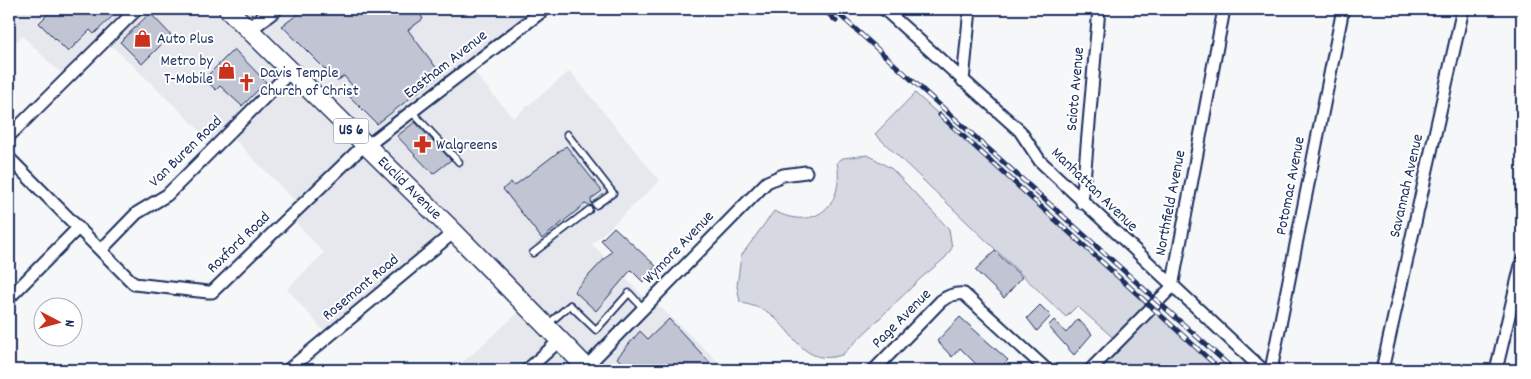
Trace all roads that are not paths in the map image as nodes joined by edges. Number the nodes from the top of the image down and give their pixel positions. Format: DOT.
graph roads {
  1 [pos="137,9"];
  2 [pos="228,9"];
  3 [pos="275,9"];
  4 [pos="545,9"];
  5 [pos="884,9"];
  6 [pos="970,9"];
  7 [pos="1099,9"];
  8 [pos="1224,9"];
  9 [pos="1343,9"];
  10 [pos="1463,9"];
  11 [pos="248,30"];
  12 [pos="291,71"];
  13 [pos="963,81"];
  14 [pos="412,112"];
  15 [pos="567,134"];
  16 [pos="9,136"];
  17 [pos="366,145"];
  18 [pos="9,158"];
  19 [pos="459,162"];
  20 [pos="806,172"];
  21 [pos="1082,203"];
  22 [pos="596,205"];
  23 [pos="589,210"];
  24 [pos="78,228"];
  25 [pos="454,232"];
  26 [pos="101,250"];
  27 [pos="533,254"];
  28 [pos="1522,261"];
  29 [pos="1172,287"];
  30 [pos="9,298"];
  31 [pos="643,308"];
  32 [pos="546,327"];
  33 [pos="559,340"];
  34 [pos="535,368"];
  35 [pos="588,369"];
  36 [pos="288,370"];
  37 [pos="874,370"];
  38 [pos="1047,370"];
  39 [pos="1090,370"];
  40 [pos="1264,370"];
  41 [pos="1271,370"];
  42 [pos="1382,370"];
  43 [pos="1496,370"];
  1 -- 16 [label="street"];
  2 -- 11 [label="main road, Euclid Avenue / US 6"];
  3 -- 11 [label="street"];
  4 -- 14 [label="street, Eastham Avenue"];
  5 -- 13 [label="street, Manhattan Avenue"];
  6 -- 13 [label="street"];
  7 -- 21 [label="street, Scioto Avenue"];
  8 -- 29 [label="street, Northfield Avenue"];
  9 -- 41 [label="street, Potomac Avenue"];
  10 -- 42 [label="street, Savannah Avenue"];
  11 -- 12 [label="main road, Euclid Avenue / US 6"];
  12 -- 17 [label="main road, Euclid Avenue / US 6"];
  12 -- 26 [label="street, Van Buren Road"];
  13 -- 21 [label="street, Manhattan Avenue"];
  14 -- 17 [label="street, Eastham Avenue"];
  14 -- 19 [label="lane"];
  15 -- 22 [label="lane"];
  17 -- 25 [label="main road, Euclid Avenue / US 6"];
  17 -- 26 [label="street, Roxford Road"];
  18 -- 24 [label="street, Roxford Road"];
  20 -- 31 [label="street, Wymore Avenue"];
  21 -- 29 [label="street, Manhattan Avenue"];
  23 -- 27 [label="lane"];
  24 -- 26 [label="street, Roxford Road"];
  24 -- 30 [label="street"];
  25 -- 32 [label="main road, Euclid Avenue / US 6"];
  25 -- 36 [label="street, Rosemont Road"];
  28 -- 43 [label="street"];
  29 -- 39 [label="street"];
  29 -- 40 [label="street, Manhattan Avenue"];
  31 -- 32 [label="lane"];
  31 -- 35 [label="street, Wymore Avenue"];
  32 -- 33 [label="main road, Euclid Avenue / US 6"];
  33 -- 34 [label="street"];
  33 -- 35 [label="main road, Euclid Avenue / US 6"];
  37 -- 38 [label="street, Page Avenue"];
}
